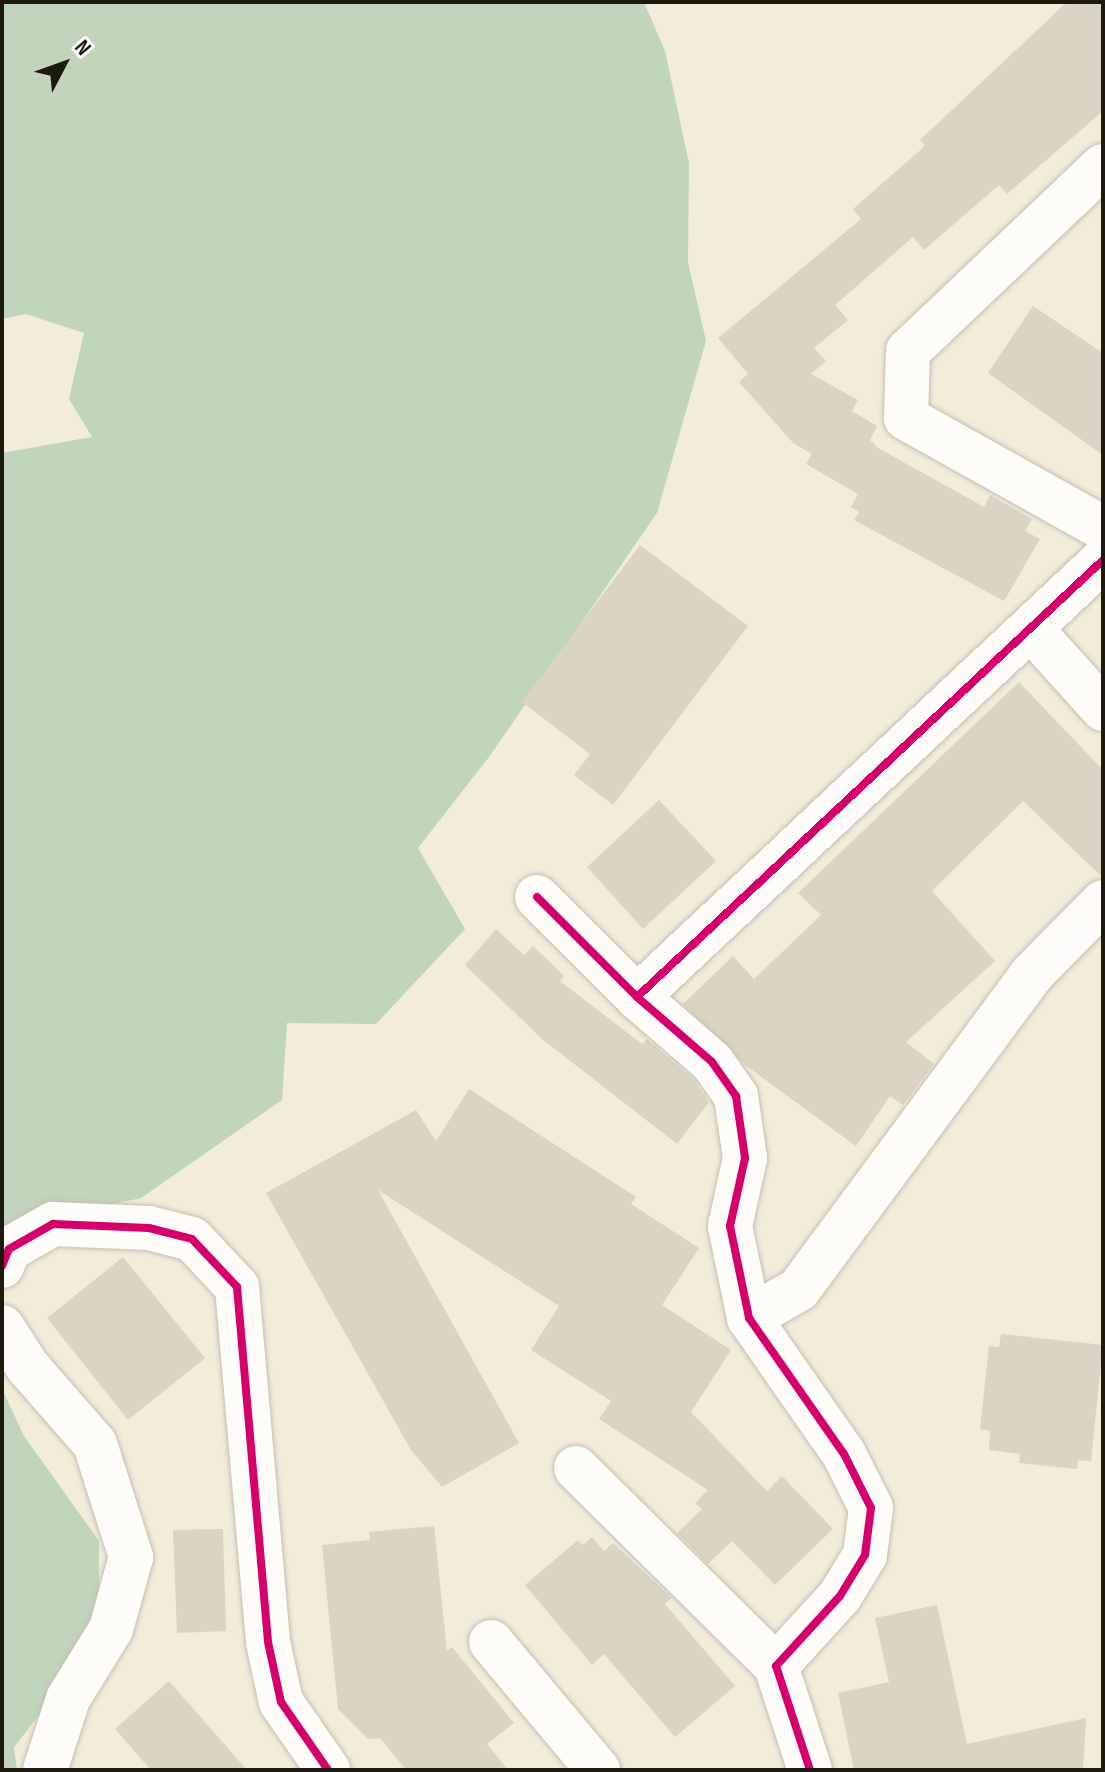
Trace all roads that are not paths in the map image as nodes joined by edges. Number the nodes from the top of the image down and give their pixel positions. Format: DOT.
graph roads {
  1 [pos="1103,166"];
  2 [pos="1103,528"];
  3 [pos="1103,560"];
  4 [pos="1031,629"];
  5 [pos="1103,709"];
  6 [pos="537,897"];
  7 [pos="1103,902"];
  8 [pos="637,997"];
  9 [pos="2,1266"];
  10 [pos="749,1318"];
  11 [pos="2,1327"];
  12 [pos="576,1468"];
  13 [pos="491,1642"];
  14 [pos="776,1666"];
  15 [pos="45,1770"];
  16 [pos="328,1770"];
  17 [pos="598,1770"];
  18 [pos="810,1770"];
  1 -- 2 [label="street"];
  3 -- 4 [label="street"];
  4 -- 5 [label="street"];
  4 -- 8 [label="street"];
  6 -- 8 [label="street"];
  7 -- 10 [label="street"];
  8 -- 10 [label="street"];
  9 -- 16 [label="street"];
  10 -- 14 [label="street"];
  11 -- 15 [label="street"];
  12 -- 14 [label="street"];
  13 -- 17 [label="street"];
  14 -- 18 [label="street"];
}
